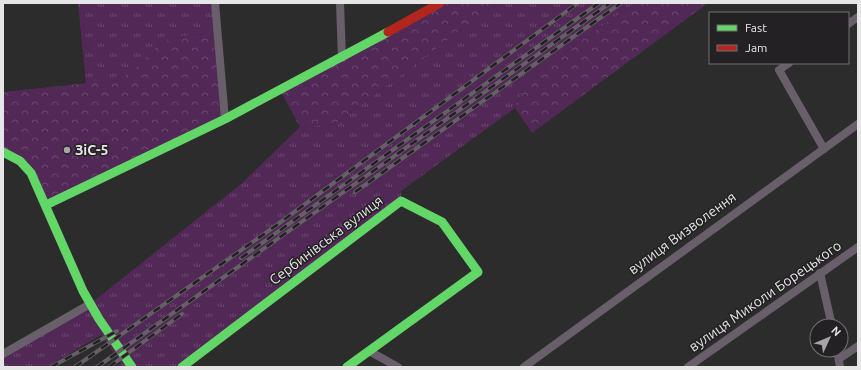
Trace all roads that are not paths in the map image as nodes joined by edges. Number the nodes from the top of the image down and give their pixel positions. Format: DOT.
graph roads {
  1 [pos="215,3"];
  2 [pos="340,3"];
  3 [pos="440,3"];
  4 [pos="858,17"];
  5 [pos="849,23"];
  6 [pos="342,58"];
  7 [pos="788,64"];
  8 [pos="225,119"];
  9 [pos="858,124"];
  10 [pos="824,149"];
  11 [pos="3,152"];
  12 [pos="46,205"];
  13 [pos="858,247"];
  14 [pos="820,273"];
  15 [pos="90,304"];
  16 [pos="830,318"];
  17 [pos="858,346"];
  18 [pos="370,351"];
  19 [pos="3,354"];
  20 [pos="840,363"];
  21 [pos="132,367"];
  22 [pos="182,367"];
  23 [pos="347,367"];
  24 [pos="398,367"];
  25 [pos="524,367"];
  26 [pos="688,367"];
  1 -- 8 [label="street"];
  2 -- 6 [label="street"];
  3 -- 6 [label="street"];
  4 -- 5 [label="street"];
  6 -- 8 [label="street"];
  7 -- 10 [label="street"];
  8 -- 12 [label="street"];
  9 -- 10 [label="street, вулиця Визволення"];
  10 -- 25 [label="street, вулиця Визволення"];
  11 -- 12 [label="street"];
  12 -- 15 [label="street"];
  13 -- 14 [label="street, вулиця Миколи Борецького"];
  14 -- 16 [label="street"];
  14 -- 26 [label="street, вулиця Миколи Борецького"];
  15 -- 19 [label="street"];
  15 -- 21 [label="street"];
  17 -- 20 [label="street"];
  18 -- 22 [label="street, Сербинівська вулиця"];
  18 -- 23 [label="street"];
  18 -- 24 [label="street"];
}
